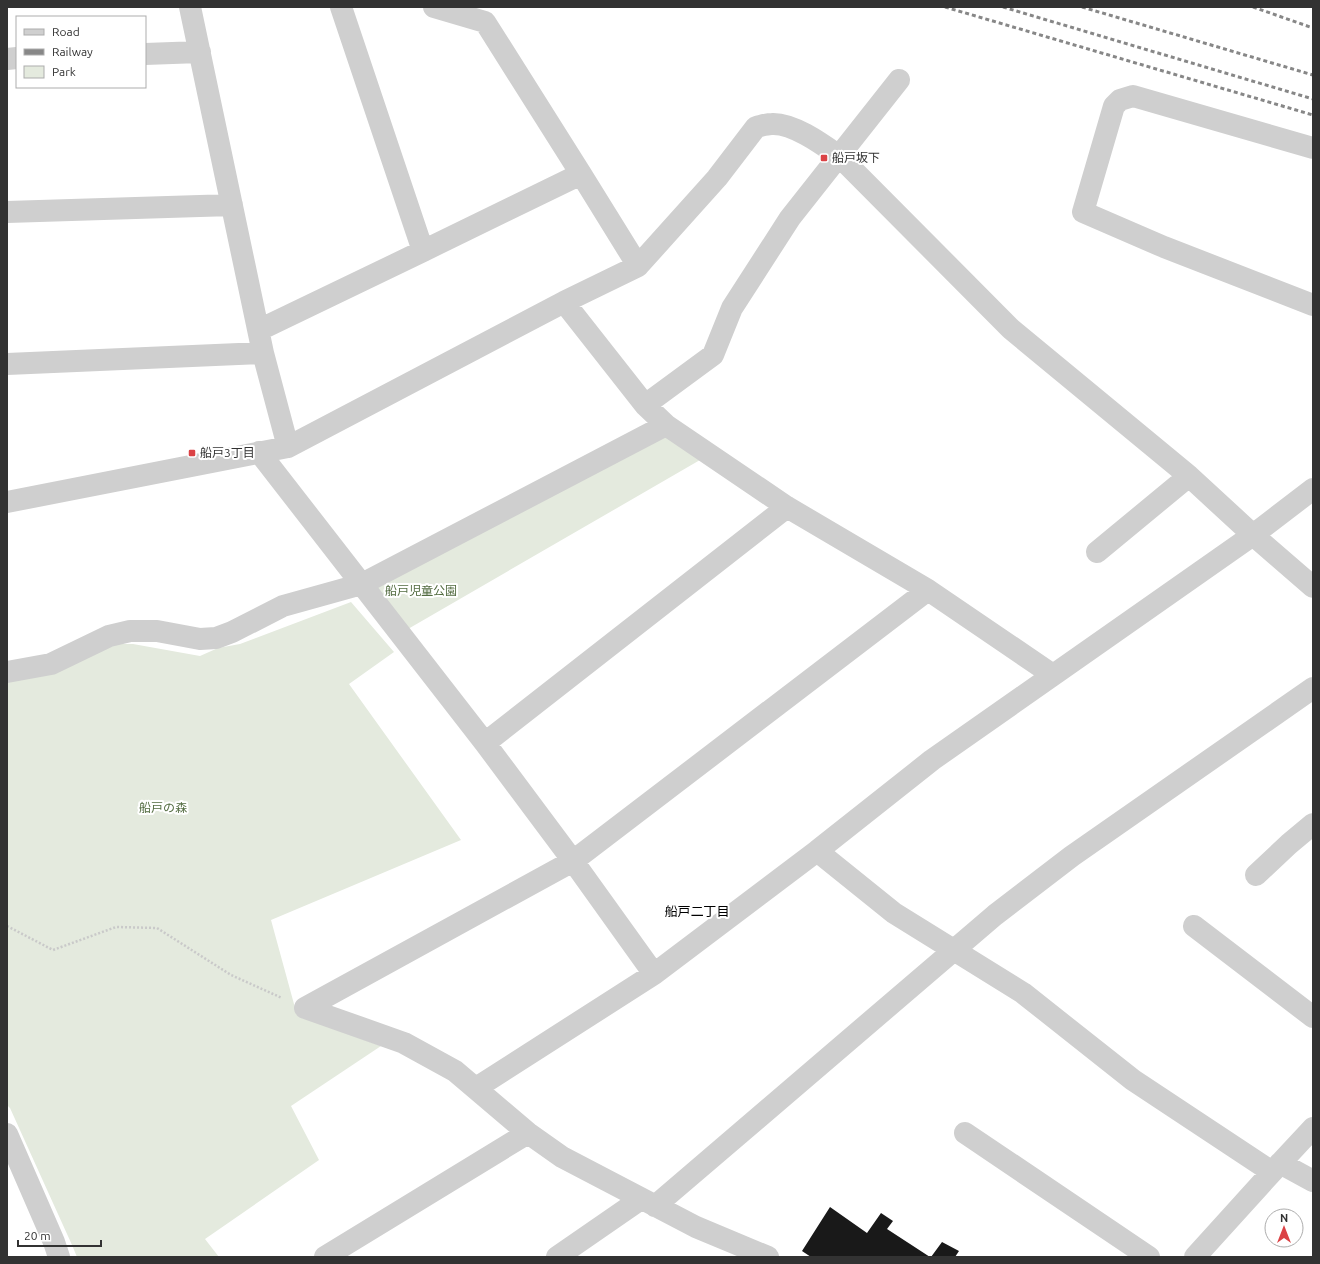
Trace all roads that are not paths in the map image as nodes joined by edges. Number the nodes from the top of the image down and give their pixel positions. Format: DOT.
graph roads {
  1 [pos="190,7"];
  2 [pos="341,7"];
  3 [pos="434,7"];
  4 [pos="200,52"];
  5 [pos="146,54"];
  6 [pos="898,80"];
  7 [pos="1313,148"];
  8 [pos="839,156"];
  9 [pos="581,174"];
  10 [pos="232,205"];
  11 [pos="7,212"];
  12 [pos="423,251"];
  13 [pos="638,266"];
  14 [pos="564,302"];
  15 [pos="1313,305"];
  16 [pos="259,330"];
  17 [pos="263,353"];
  18 [pos="7,364"];
  19 [pos="645,405"];
  20 [pos="666,425"];
  21 [pos="288,446"];
  22 [pos="259,452"];
  23 [pos="1189,476"];
  24 [pos="1313,489"];
  25 [pos="7,502"];
  26 [pos="788,507"];
  27 [pos="1253,535"];
  28 [pos="1097,552"];
  29 [pos="362,584"];
  30 [pos="1313,588"];
  31 [pos="928,590"];
  32 [pos="7,672"];
  33 [pos="1053,675"];
  34 [pos="1313,688"];
  35 [pos="485,743"];
  36 [pos="1313,824"];
  37 [pos="817,851"];
  38 [pos="573,861"];
  39 [pos="1256,875"];
  40 [pos="1194,926"];
  41 [pos="955,951"];
  42 [pos="654,974"];
  43 [pos="1313,1017"];
  44 [pos="476,1088"];
  45 [pos="1313,1128"];
  46 [pos="528,1133"];
  47 [pos="965,1133"];
  48 [pos="7,1134"];
  49 [pos="1276,1167"];
  50 [pos="1313,1181"];
  51 [pos="648,1202"];
  52 [pos="59,1257"];
  53 [pos="325,1257"];
  54 [pos="557,1257"];
  55 [pos="768,1257"];
  56 [pos="1149,1257"];
  57 [pos="1195,1257"];
  1 -- 4 [label="street"];
  2 -- 12 [label="street"];
  3 -- 9 [label="street"];
  4 -- 5 [label="street"];
  4 -- 10 [label="street"];
  6 -- 8 [label="street"];
  7 -- 15 [label="street"];
  8 -- 13 [label="street"];
  8 -- 19 [label="street"];
  8 -- 23 [label="street"];
  9 -- 12 [label="street"];
  9 -- 13 [label="street"];
  10 -- 11 [label="street"];
  10 -- 16 [label="street"];
  12 -- 16 [label="street"];
  13 -- 14 [label="street"];
  14 -- 19 [label="street"];
  14 -- 21 [label="street"];
  16 -- 17 [label="street"];
  17 -- 18 [label="street"];
  17 -- 21 [label="street"];
  19 -- 20 [label="street"];
  20 -- 26 [label="street"];
  20 -- 29 [label="street"];
  21 -- 22 [label="street"];
  22 -- 25 [label="street"];
  22 -- 29 [label="street"];
  23 -- 27 [label="street"];
  23 -- 28 [label="street"];
  24 -- 27 [label="street"];
  26 -- 31 [label="street"];
  26 -- 35 [label="street"];
  27 -- 30 [label="street"];
  27 -- 33 [label="street"];
  29 -- 32 [label="street"];
  29 -- 35 [label="street"];
  31 -- 33 [label="street"];
  31 -- 38 [label="street"];
  33 -- 37 [label="street"];
  34 -- 41 [label="street"];
  35 -- 38 [label="street"];
  36 -- 39 [label="street"];
  37 -- 41 [label="street"];
  37 -- 42 [label="street"];
  38 -- 42 [label="street"];
  38 -- 44 [label="street"];
  40 -- 43 [label="street"];
  41 -- 49 [label="street"];
  41 -- 51 [label="street"];
  42 -- 44 [label="street"];
  44 -- 46 [label="street"];
  45 -- 49 [label="street"];
  46 -- 51 [label="street"];
  46 -- 53 [label="street"];
  47 -- 56 [label="street"];
  48 -- 52 [label="street"];
  49 -- 50 [label="street"];
  49 -- 57 [label="street"];
  51 -- 54 [label="street"];
  51 -- 55 [label="street"];
}
